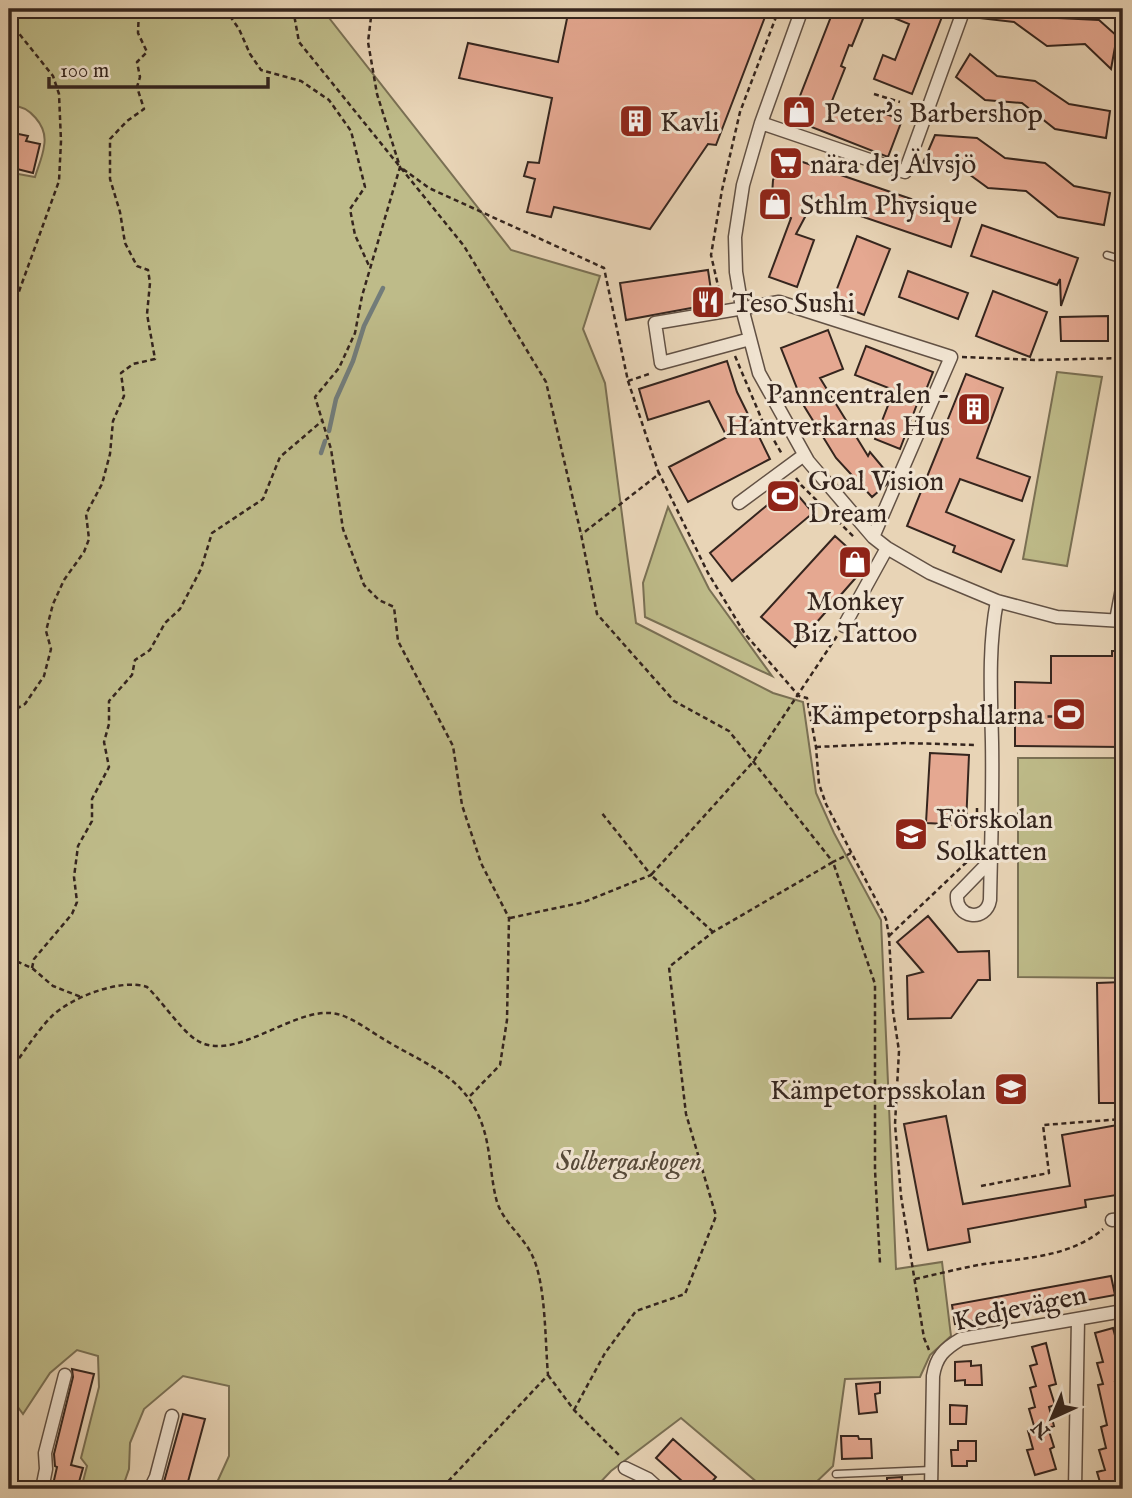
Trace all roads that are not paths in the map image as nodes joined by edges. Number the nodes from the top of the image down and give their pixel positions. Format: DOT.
graph roads {
  1 [pos="490,9"];
  2 [pos="521,9"];
  3 [pos="802,9"];
  4 [pos="964,9"];
  5 [pos="761,123"];
  6 [pos="1123,145"];
  7 [pos="1123,195"];
  8 [pos="1107,255"];
  9 [pos="1123,260"];
  10 [pos="742,308"];
  11 [pos="750,339"];
  12 [pos="804,455"];
  13 [pos="739,503"];
  14 [pos="873,537"];
  15 [pos="887,548"];
  16 [pos="1123,566"];
  17 [pos="997,601"];
  18 [pos="1118,620"];
  19 [pos="844,626"];
  20 [pos="991,860"];
  21 [pos="1123,1311"];
  22 [pos="1078,1319"];
  23 [pos="65,1375"];
  24 [pos="172,1416"];
  25 [pos="625,1468"];
  26 [pos="931,1470"];
  27 [pos="836,1474"];
  28 [pos="42,1489"];
  29 [pos="150,1489"];
  30 [pos="660,1489"];
  31 [pos="931,1489"];
  32 [pos="1075,1489"];
  1 -- 2 [label="lane"];
  3 -- 5 [label="street"];
  4 -- 5 [label="street"];
  5 -- 10 [label="street"];
  6 -- 7 [label="lane"];
  8 -- 9 [label="lane"];
  10 -- 11 [label="street"];
  10 -- 11 [label="street"];
  10 -- 14 [label="street"];
  11 -- 12 [label="street"];
  12 -- 13 [label="street"];
  12 -- 14 [label="street"];
  14 -- 15 [label="street"];
  15 -- 17 [label="street"];
  15 -- 19 [label="street"];
  16 -- 18 [label="lane"];
  17 -- 18 [label="street"];
  17 -- 20 [label="street"];
  21 -- 22 [label="street, Kedjevägen"];
  22 -- 26 [label="street, Kedjevägen"];
  22 -- 32 [label="street"];
  23 -- 28 [label="street"];
  24 -- 29 [label="street"];
  25 -- 30 [label="street"];
  26 -- 27 [label="lane"];
  26 -- 31 [label="street, Kedjevägen"];
}
